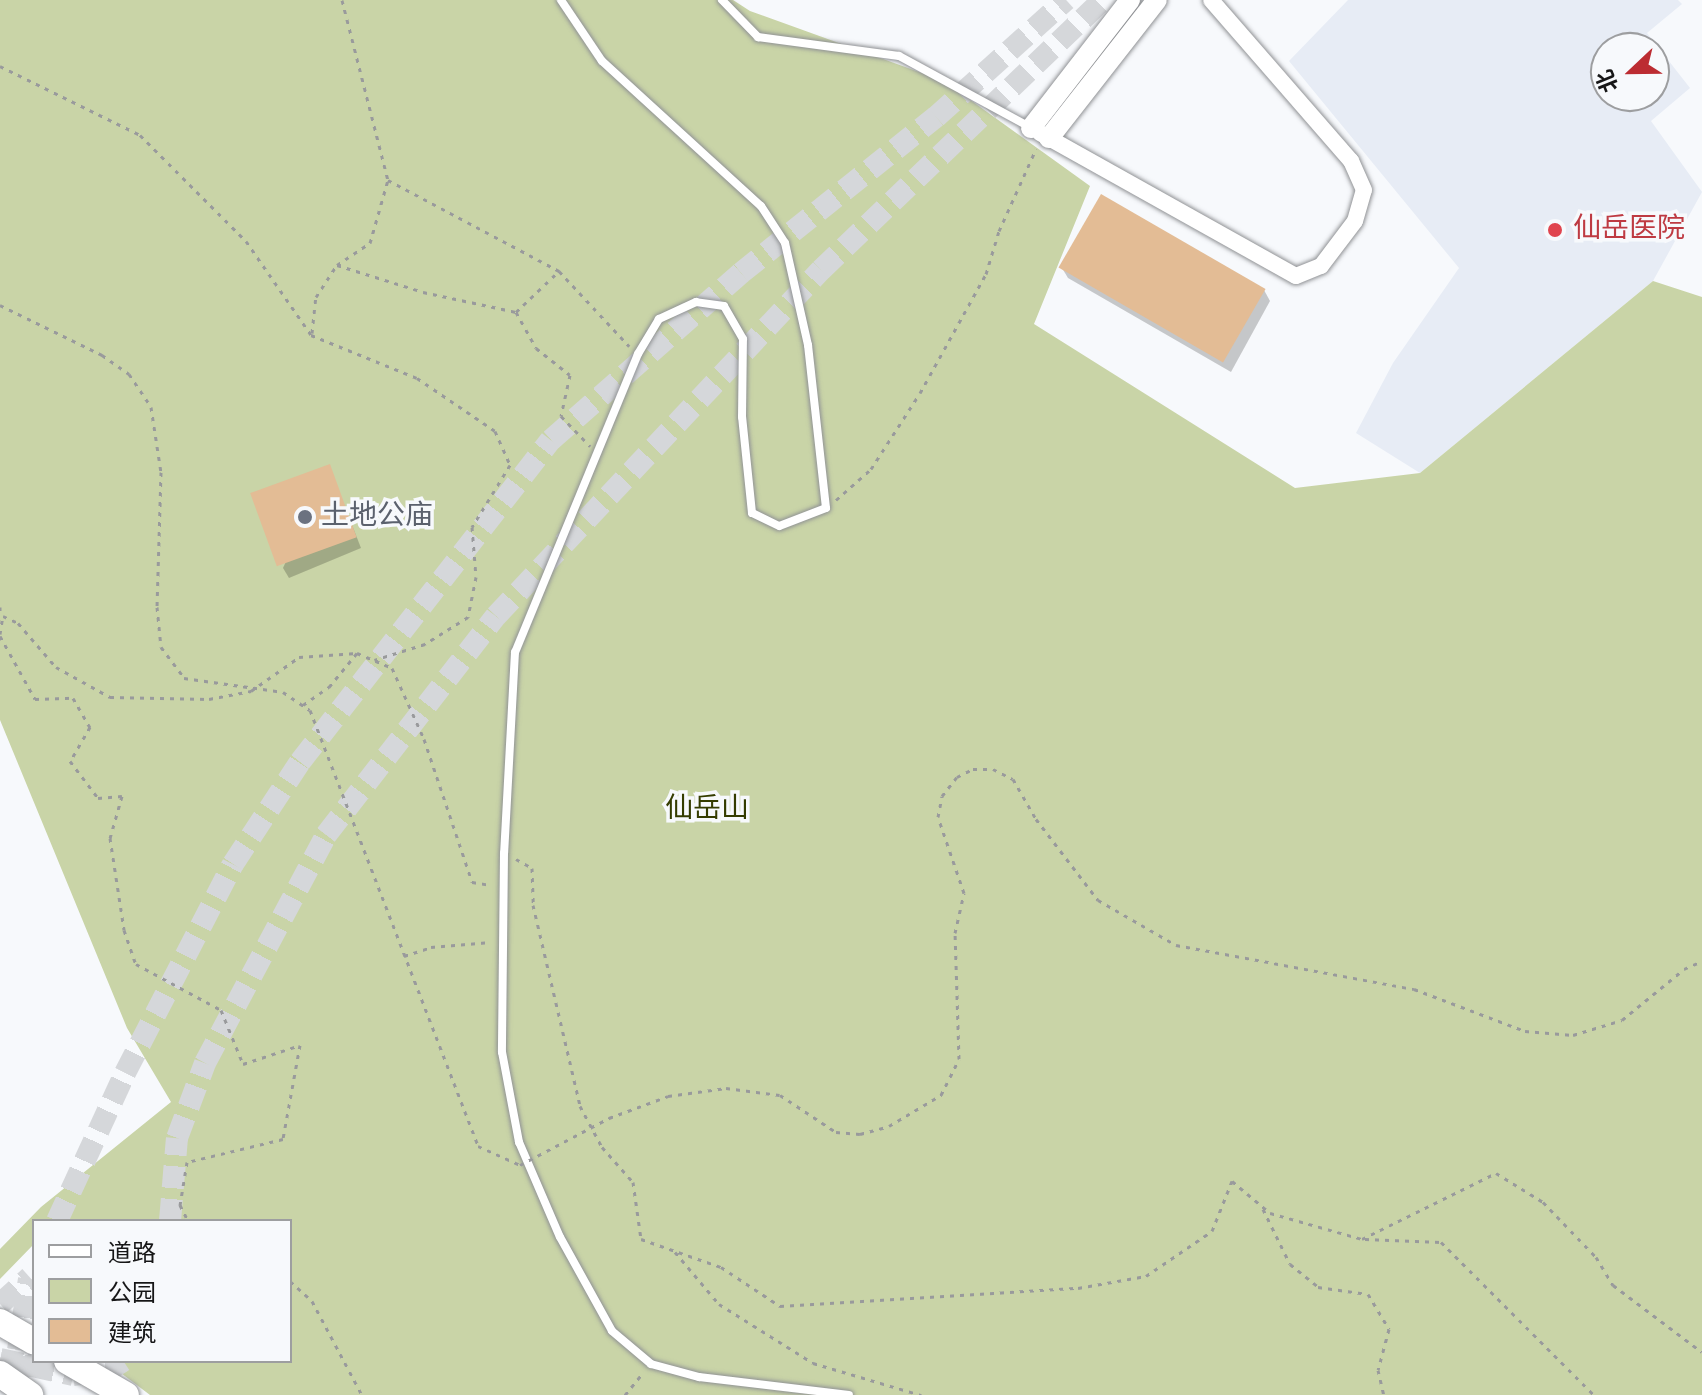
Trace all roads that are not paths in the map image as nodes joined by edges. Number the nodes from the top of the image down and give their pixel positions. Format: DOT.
graph roads {
  1 [pos="561,0"];
  2 [pos="722,0"];
  3 [pos="1130,0"];
  4 [pos="1157,0"];
  5 [pos="1211,0"];
  6 [pos="1041,134"];
  7 [pos="0,1322"];
  8 [pos="32,1341"];
  9 [pos="70,1363"];
  10 [pos="0,1374"];
  11 [pos="30,1395"];
  12 [pos="126,1395"];
  13 [pos="849,1395"];
  1 -- 13 [label="lane"];
  2 -- 6 [label="lane"];
  3 -- 6 [label="street"];
  4 -- 6 [label="street"];
  5 -- 6 [label="street"];
  7 -- 8 [label="main road"];
  9 -- 12 [label="main road"];
  10 -- 11 [label="main road"];
}
